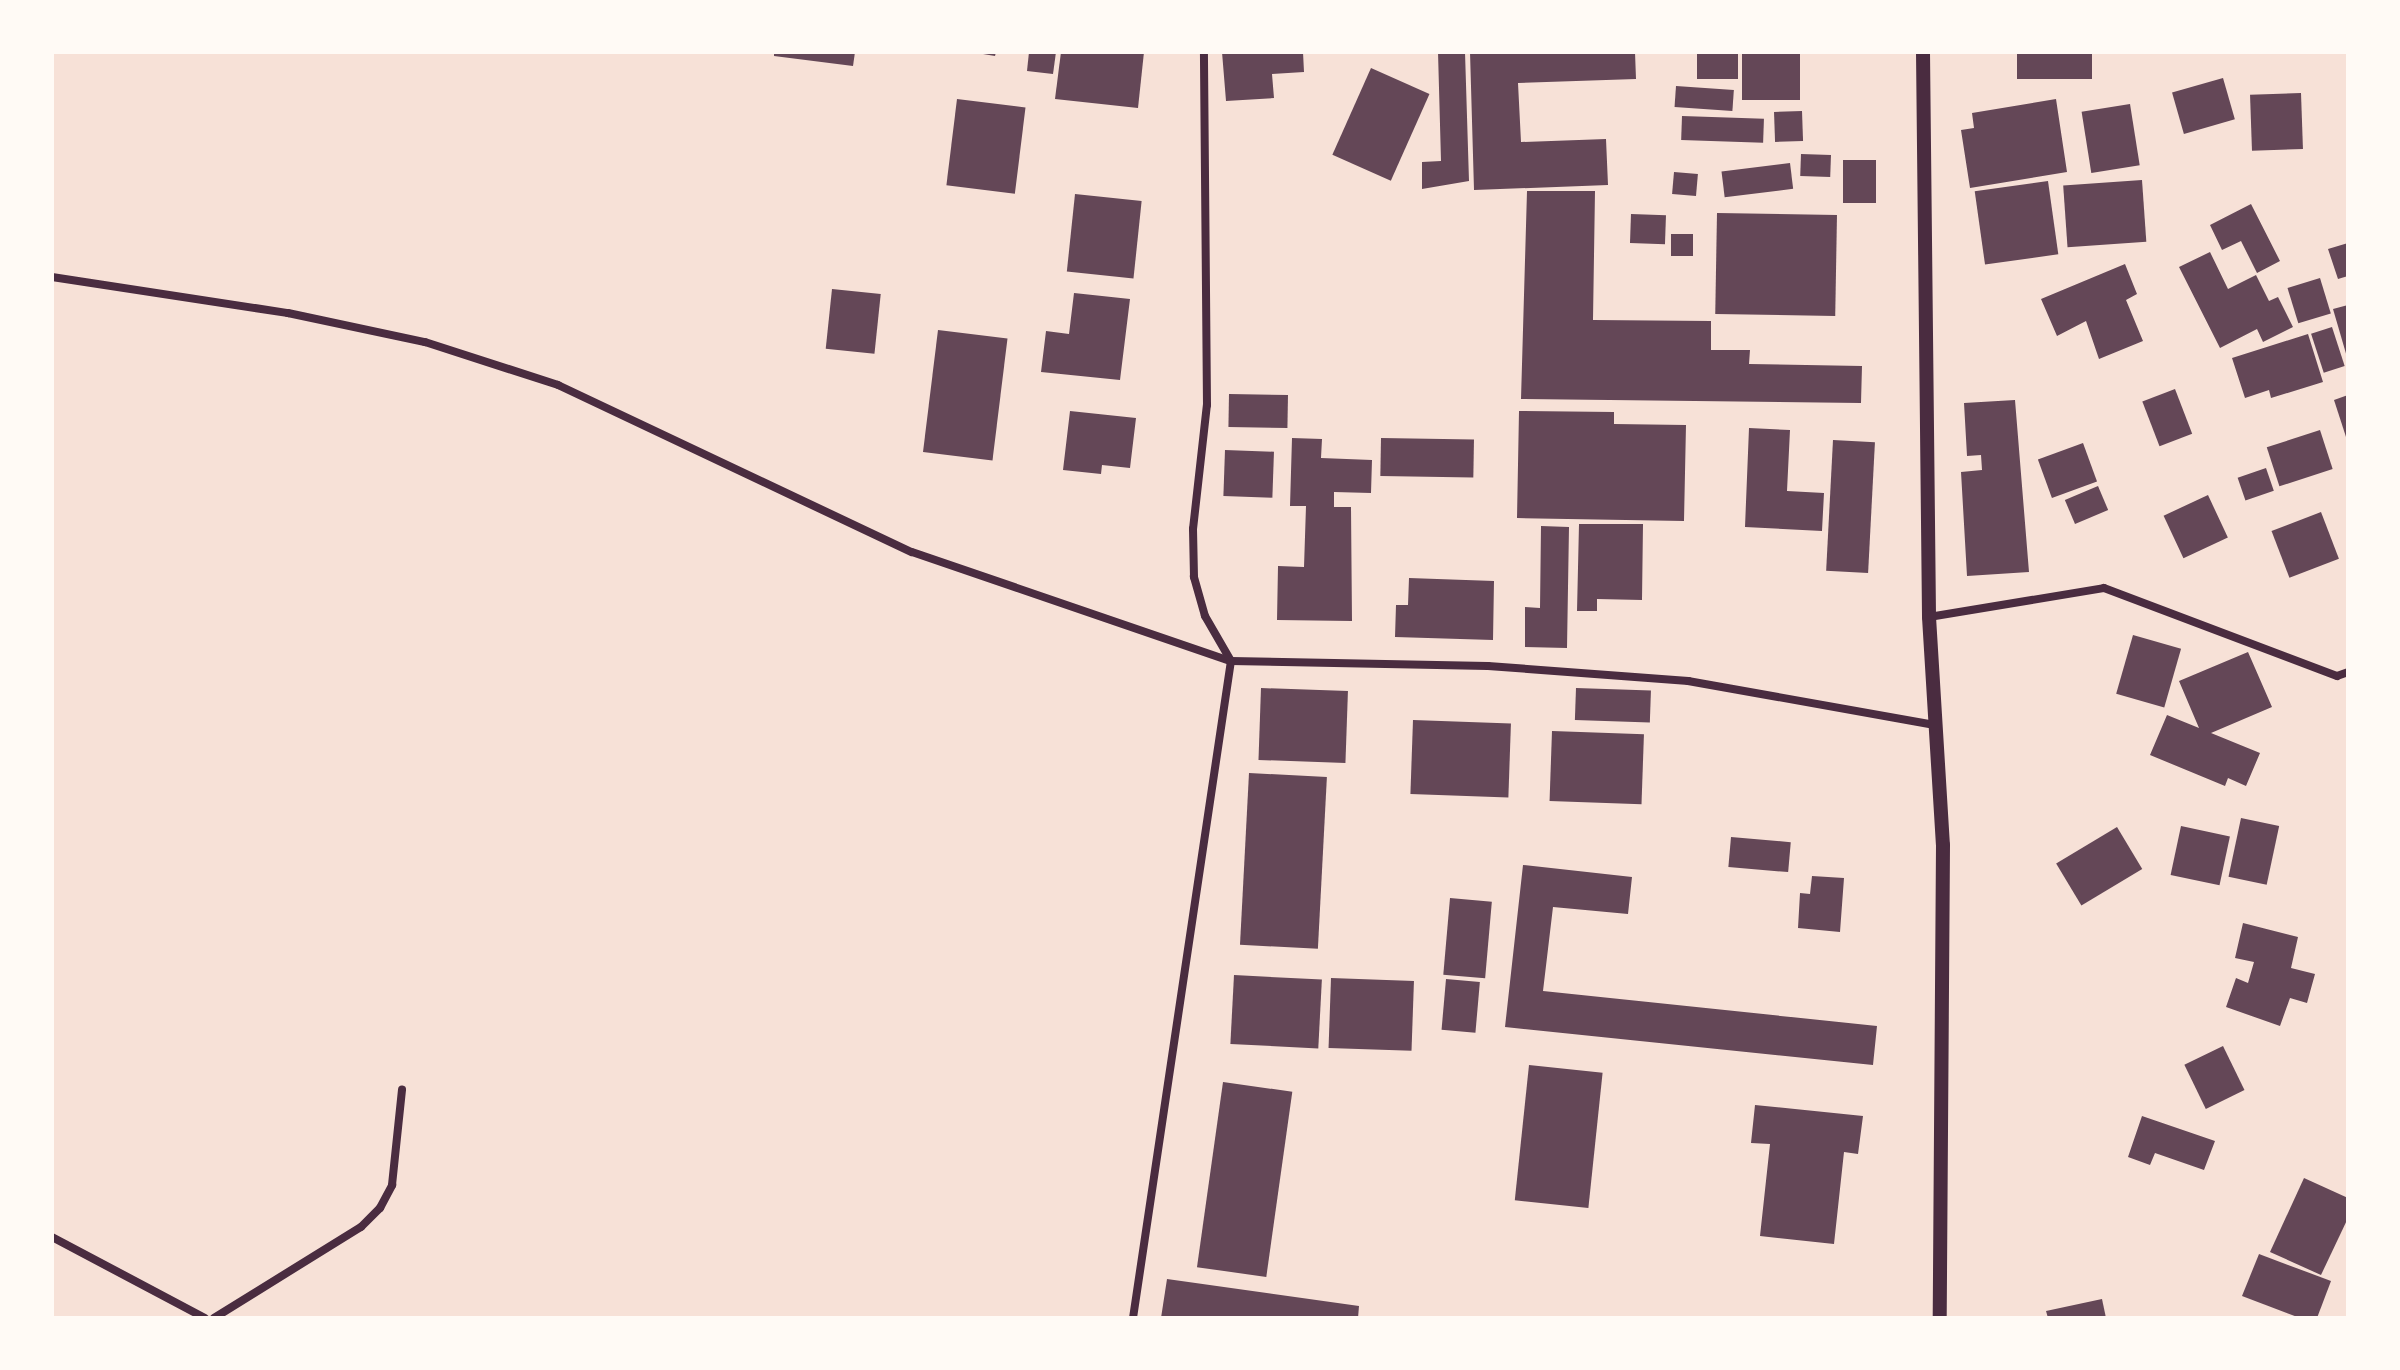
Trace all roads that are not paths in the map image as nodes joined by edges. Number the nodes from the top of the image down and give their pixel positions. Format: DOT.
graph roads {
  1 [pos="1204,52"];
  2 [pos="1923,52"];
  3 [pos="52,277"];
  4 [pos="1929,617"];
  5 [pos="1231,661"];
  6 [pos="2348,672"];
  7 [pos="1936,725"];
  8 [pos="402,1090"];
  9 [pos="52,1237"];
  10 [pos="205,1318"];
  11 [pos="214,1318"];
  12 [pos="1133,1318"];
  13 [pos="1940,1318"];
  1 -- 5 [label="street"];
  2 -- 4 [label="street"];
  3 -- 5 [label="street"];
  4 -- 6 [label="street"];
  4 -- 7 [label="street"];
  5 -- 7 [label="street"];
  5 -- 12 [label="street"];
  7 -- 13 [label="street"];
  8 -- 11 [label="street"];
  9 -- 10 [label="street"];
}
